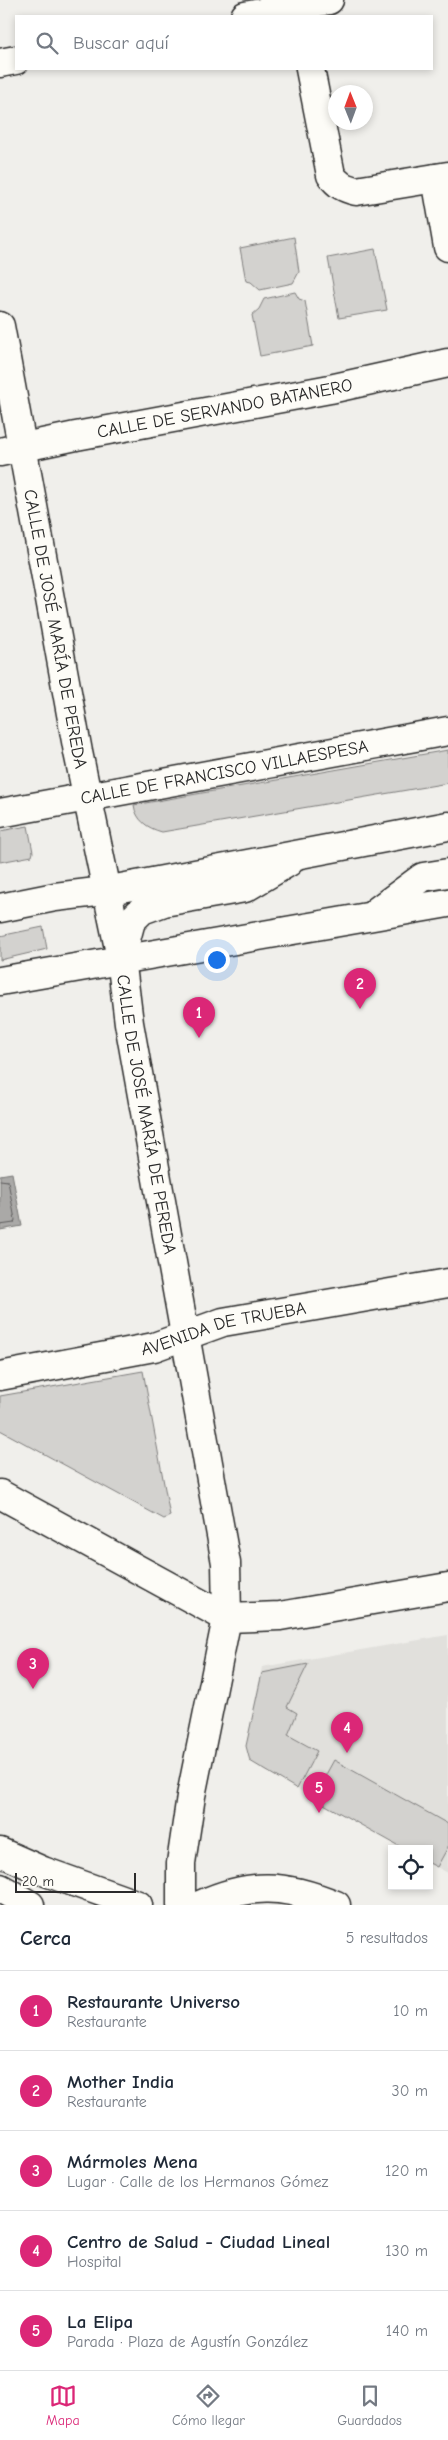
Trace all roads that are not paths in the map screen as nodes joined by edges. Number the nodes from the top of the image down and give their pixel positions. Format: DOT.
graph roads {
  1 [pos="330,0"];
  2 [pos="295,8"];
  3 [pos="251,15"];
  4 [pos="15,60"];
  5 [pos="0,63"];
  6 [pos="310,70"];
  7 [pos="442,177"];
  8 [pos="448,247"];
  9 [pos="0,326"];
  10 [pos="448,364"];
  11 [pos="11,450"];
  12 [pos="448,731"];
  13 [pos="87,796"];
  14 [pos="0,812"];
  15 [pos="448,826"];
  16 [pos="303,853"];
  17 [pos="448,873"];
  18 [pos="106,891"];
  19 [pos="448,902"];
  20 [pos="0,908"];
  21 [pos="371,915"];
  22 [pos="120,958"];
  23 [pos="0,980"];
  24 [pos="448,1283"];
  25 [pos="185,1334"];
  26 [pos="0,1376"];
  27 [pos="0,1494"];
  28 [pos="448,1587"];
  29 [pos="227,1618"];
  30 [pos="0,1852"];
  31 [pos="0,1888"];
  32 [pos="30,1905"];
  33 [pos="138,1905"];
  34 [pos="180,1905"];
  35 [pos="200,1905"];
  36 [pos="336,1905"];
  1 -- 2 [label="street"];
  2 -- 3 [label="street"];
  4 -- 5 [label="street"];
  6 -- 7 [label="street"];
  7 -- 8 [label="street"];
  9 -- 11 [label="street, CALLE DE JOSÉ MARÍA DE PEREDA"];
  10 -- 11 [label="street, CALLE DE SERVANDO BATANERO"];
  11 -- 13 [label="street, CALLE DE JOSÉ MARÍA DE PEREDA"];
  12 -- 13 [label="street, CALLE DE FRANCISCO VILLAESPESA"];
  13 -- 14 [label="street, CALLE DE FRANCISCO VILLAESPESA"];
  13 -- 18 [label="street, CALLE DE JOSÉ MARÍA DE PEREDA"];
  15 -- 16 [label="street"];
  16 -- 18 [label="street"];
  16 -- 22 [label="street"];
  17 -- 21 [label="street"];
  18 -- 20 [label="street"];
  18 -- 22 [label="street, CALLE DE JOSÉ MARÍA DE PEREDA"];
  19 -- 21 [label="street"];
  21 -- 22 [label="street"];
  22 -- 23 [label="street"];
  22 -- 25 [label="street, CALLE DE JOSÉ MARÍA DE PEREDA"];
  24 -- 25 [label="street, AVENIDA DE TRUEBA"];
  25 -- 26 [label="street, AVENIDA DE TRUEBA"];
  25 -- 29 [label="street, CALLE DE JOSÉ MARÍA DE PEREDA"];
  27 -- 29 [label="street"];
  28 -- 29 [label="street"];
  29 -- 34 [label="street, CALLE DE JOSÉ MARÍA DE PEREDA"];
  30 -- 33 [label="street"];
  31 -- 32 [label="street"];
  35 -- 36 [label="street"];
}
